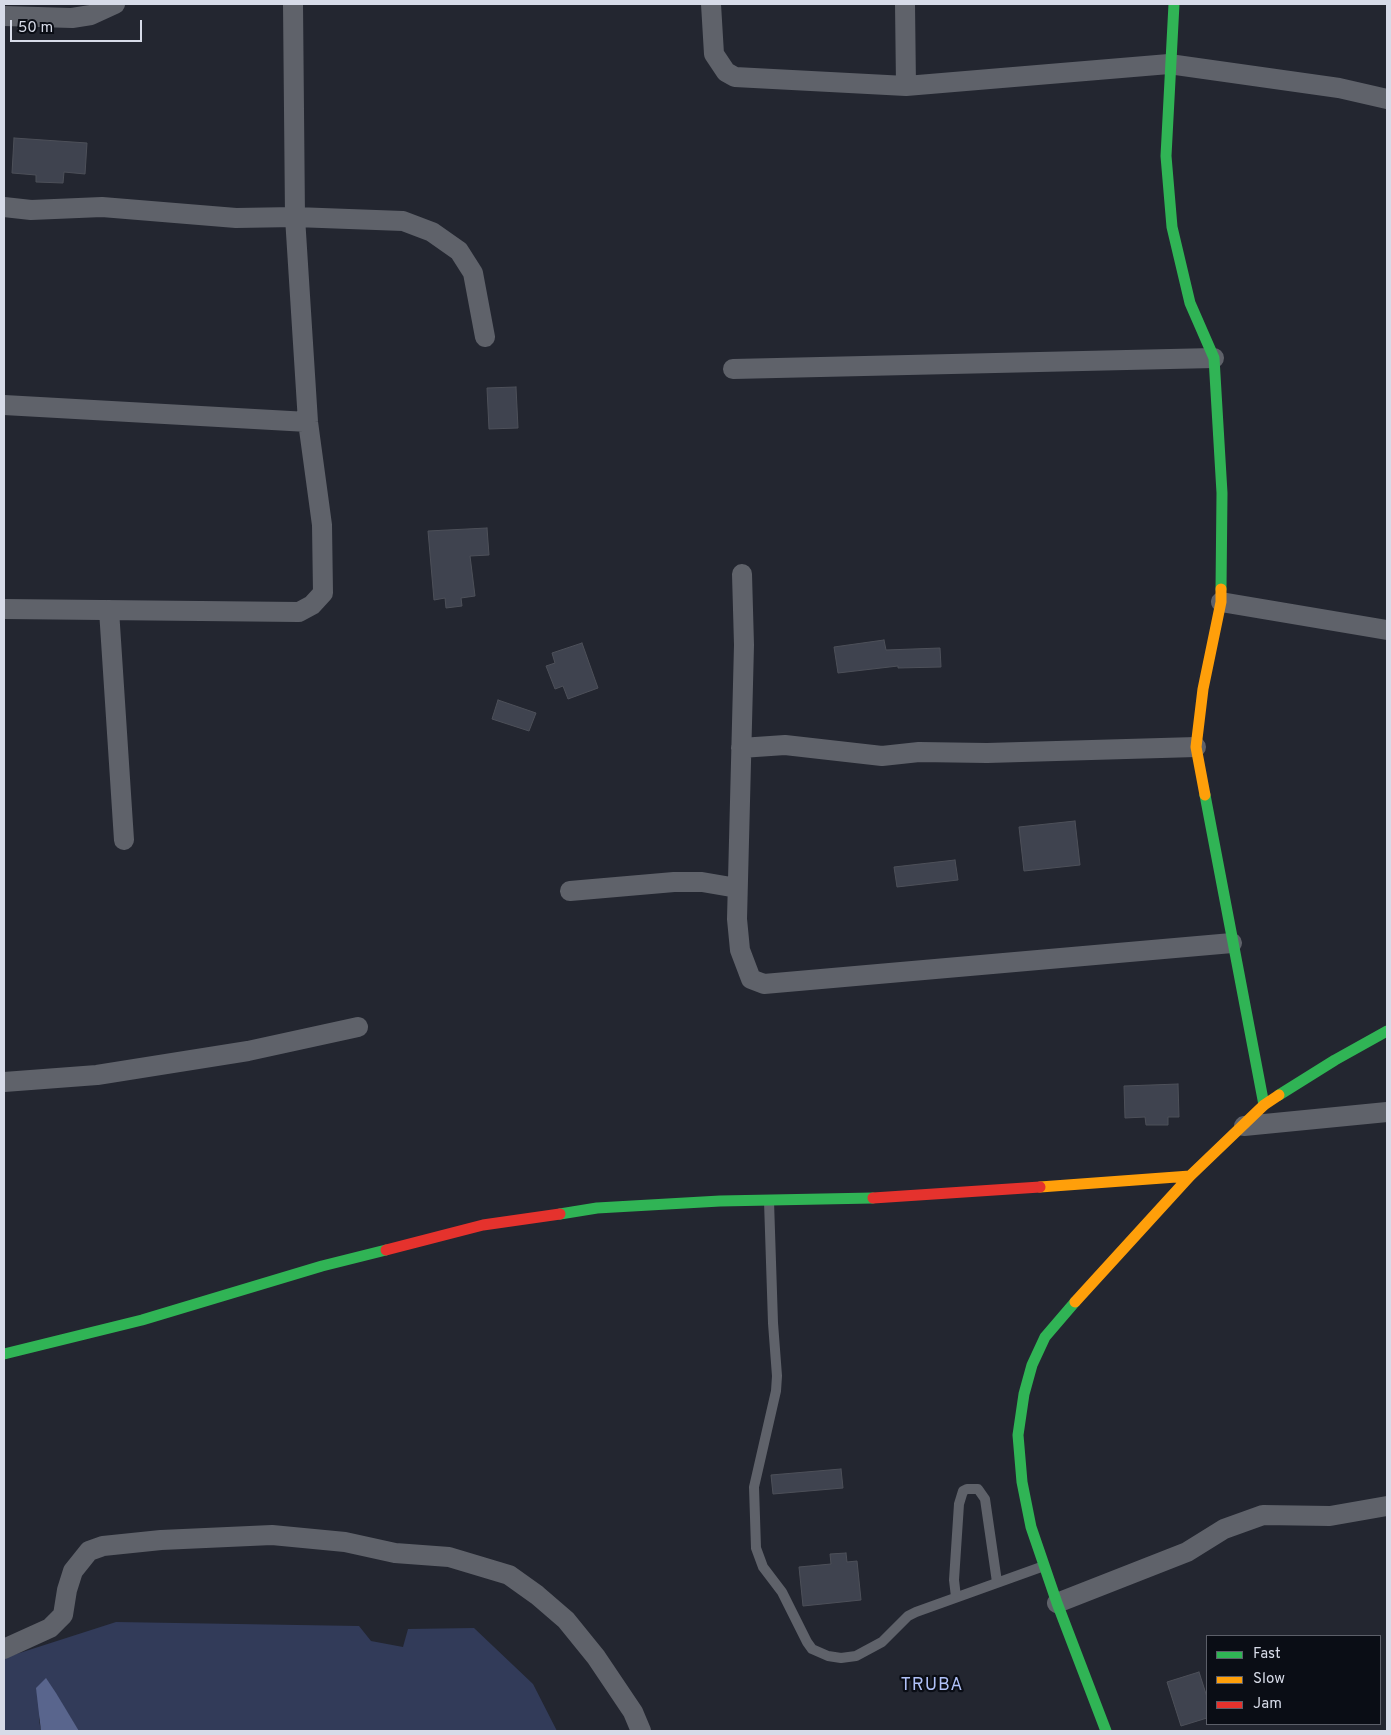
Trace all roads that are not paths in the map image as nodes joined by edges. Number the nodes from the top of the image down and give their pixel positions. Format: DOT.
graph roads {
  1 [pos="115,4"];
  2 [pos="292,4"];
  3 [pos="711,4"];
  4 [pos="905,4"];
  5 [pos="1174,4"];
  6 [pos="4,16"];
  7 [pos="1169,64"];
  8 [pos="906,86"];
  9 [pos="1387,99"];
  10 [pos="4,207"];
  11 [pos="295,217"];
  12 [pos="485,337"];
  13 [pos="1214,358"];
  14 [pos="733,369"];
  15 [pos="4,405"];
  16 [pos="308,422"];
  17 [pos="742,574"];
  18 [pos="1221,602"];
  19 [pos="4,609"];
  20 [pos="109,610"];
  21 [pos="1387,630"];
  22 [pos="1196,747"];
  23 [pos="741,748"];
  24 [pos="124,840"];
  25 [pos="737,888"];
  26 [pos="570,891"];
  27 [pos="1232,943"];
  28 [pos="358,1027"];
  29 [pos="1387,1031"];
  30 [pos="4,1082"];
  31 [pos="1264,1105"];
  32 [pos="1387,1112"];
  33 [pos="1244,1126"];
  34 [pos="1190,1176"];
  35 [pos="769,1200"];
  36 [pos="4,1354"];
  37 [pos="1387,1506"];
  38 [pos="1044,1565"];
  39 [pos="997,1582"];
  40 [pos="956,1597"];
  41 [pos="1057,1603"];
  42 [pos="4,1648"];
  43 [pos="641,1731"];
  44 [pos="1106,1731"];
  1 -- 6 [label="street"];
  2 -- 11 [label="street"];
  3 -- 8 [label="street"];
  4 -- 8 [label="street"];
  5 -- 7 [label="street"];
  7 -- 8 [label="street"];
  7 -- 9 [label="street"];
  7 -- 13 [label="street"];
  10 -- 11 [label="street"];
  11 -- 12 [label="street"];
  11 -- 16 [label="street"];
  13 -- 14 [label="street"];
  13 -- 18 [label="street"];
  15 -- 16 [label="street"];
  16 -- 20 [label="street"];
  17 -- 23 [label="street"];
  18 -- 21 [label="street"];
  18 -- 22 [label="street"];
  19 -- 20 [label="street"];
  20 -- 24 [label="street"];
  22 -- 23 [label="street"];
  22 -- 27 [label="street"];
  23 -- 25 [label="street"];
  25 -- 26 [label="street"];
  25 -- 27 [label="street"];
  27 -- 31 [label="street"];
  28 -- 30 [label="street"];
  29 -- 31 [label="street"];
  31 -- 33 [label="street"];
  32 -- 33 [label="street"];
  33 -- 34 [label="street"];
  34 -- 35 [label="street"];
  34 -- 38 [label="street"];
  35 -- 36 [label="street"];
  35 -- 40 [label="lane"];
  37 -- 41 [label="street"];
  38 -- 39 [label="lane"];
  38 -- 41 [label="street"];
  39 -- 40 [label="lane"];
  39 -- 40 [label="lane"];
  41 -- 44 [label="street"];
  42 -- 43 [label="street"];
}
